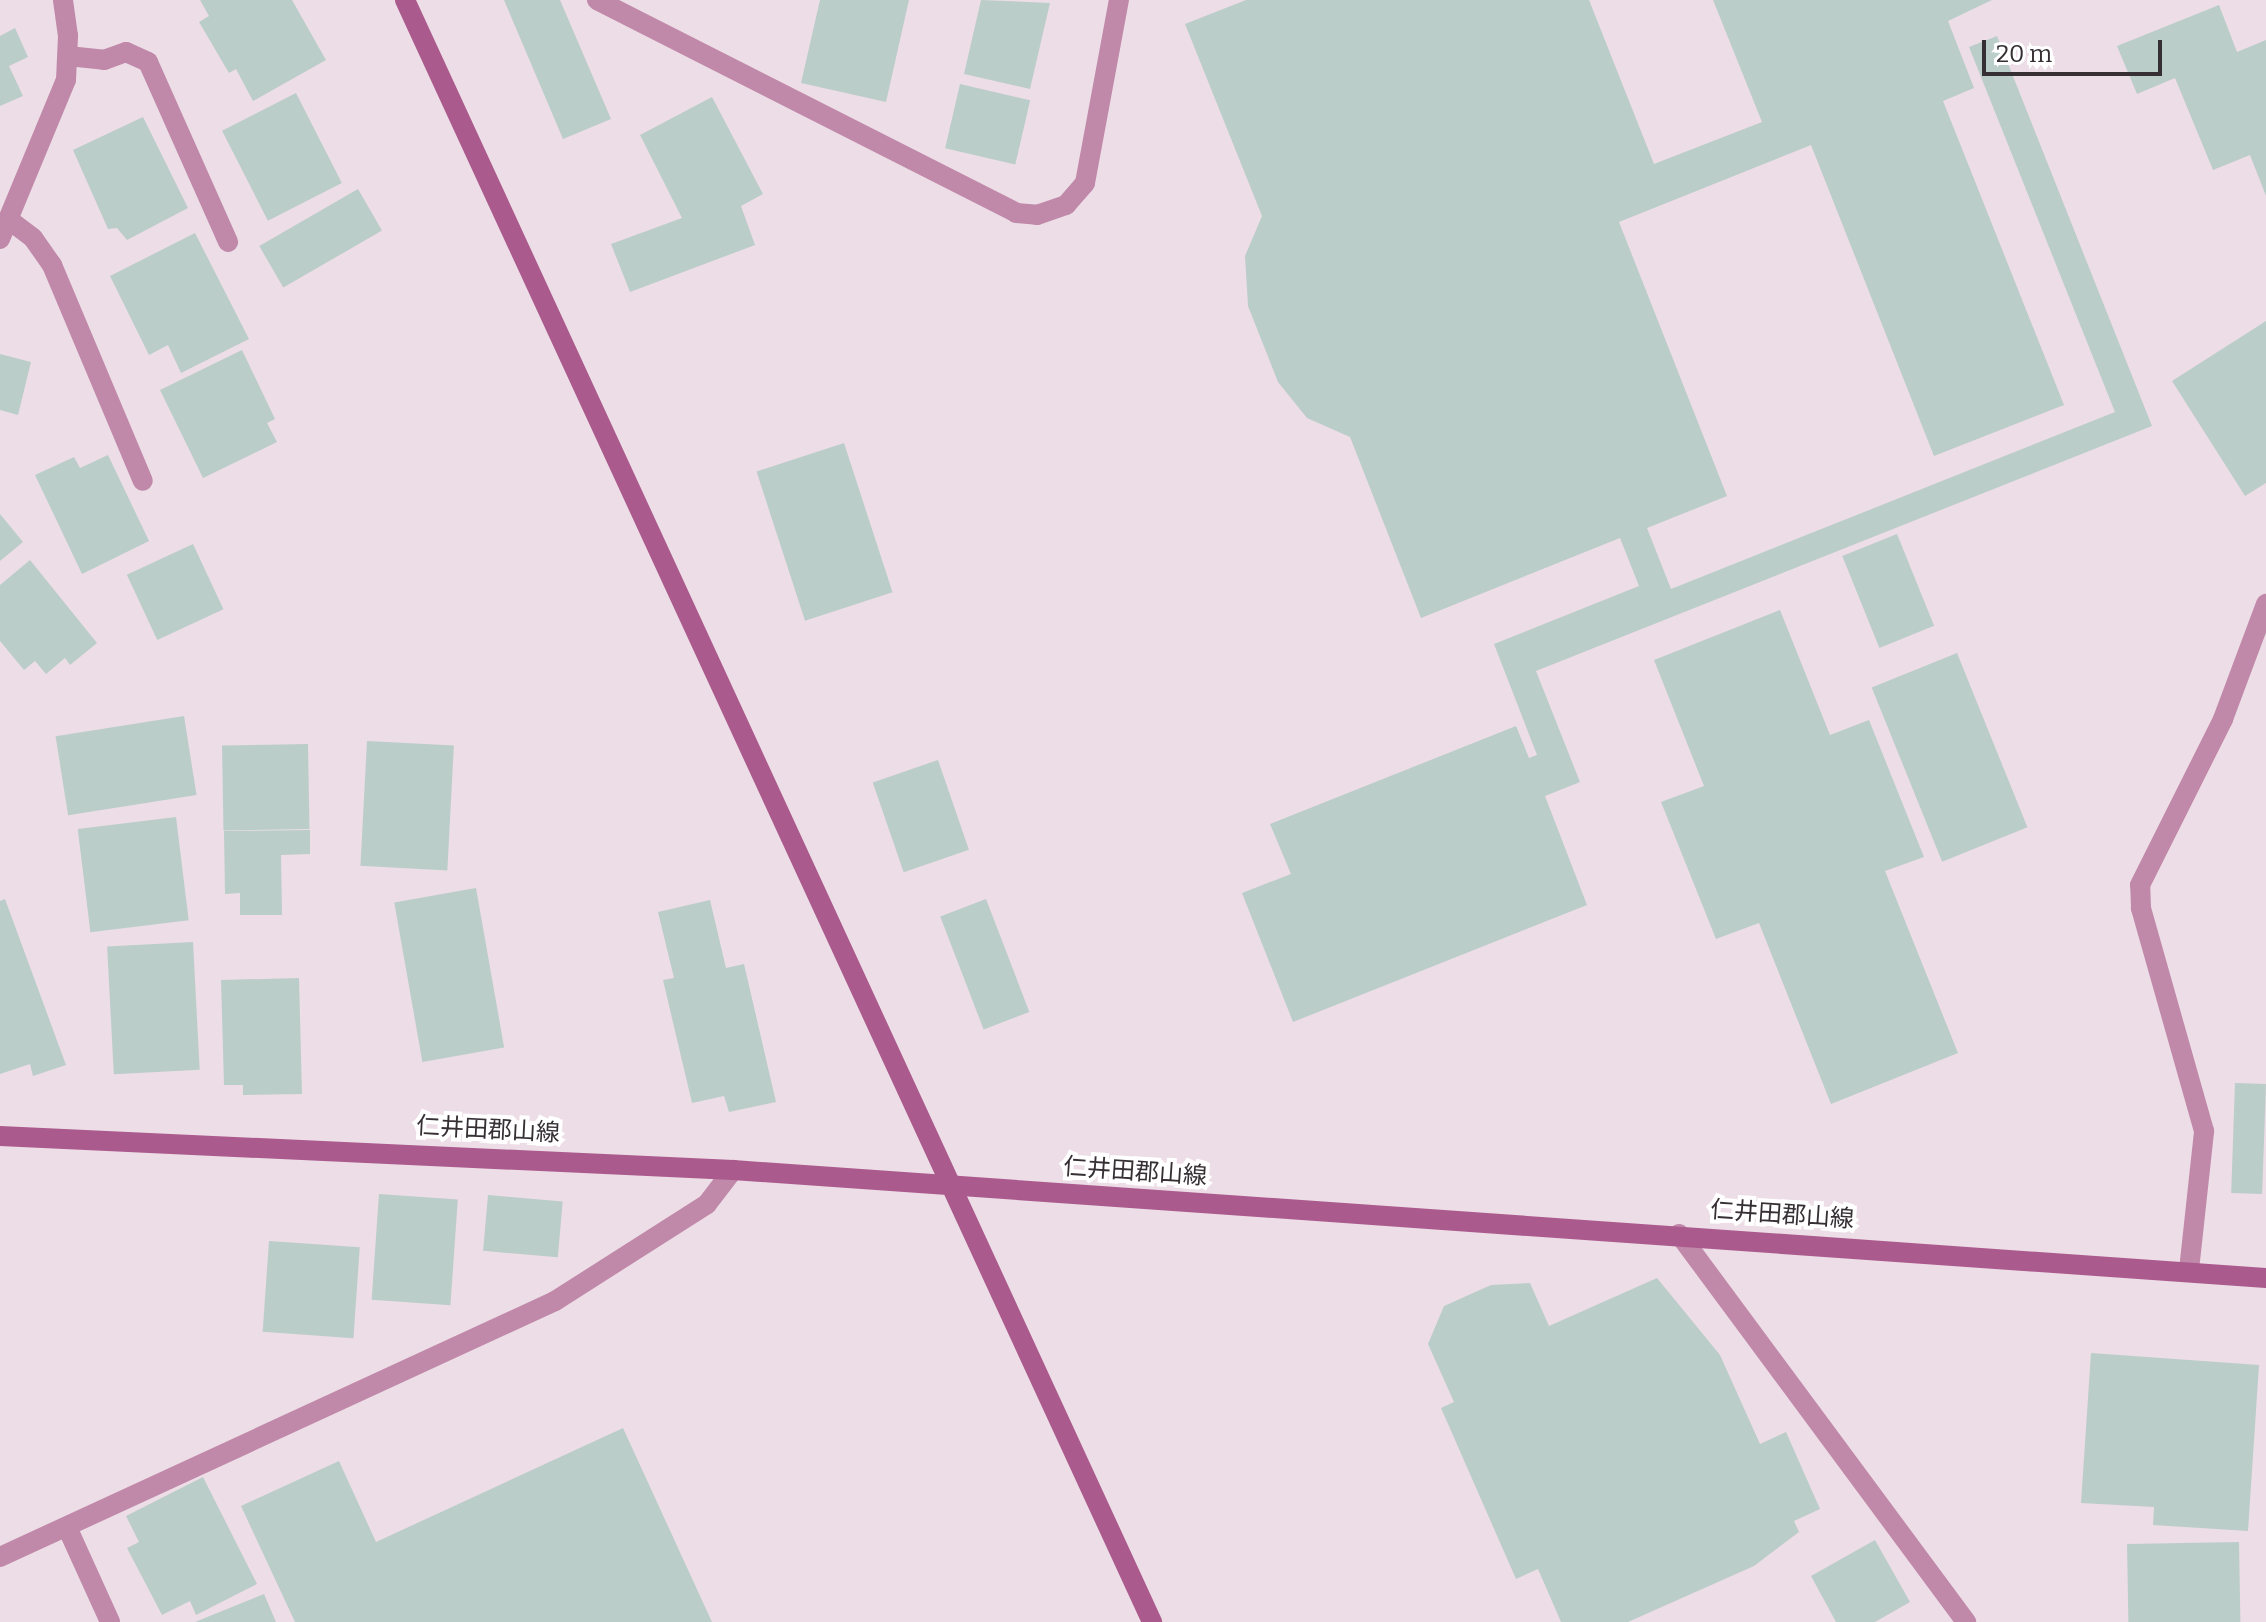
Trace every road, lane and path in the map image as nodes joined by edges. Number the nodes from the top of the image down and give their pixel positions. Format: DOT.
graph roads {
  1 [pos="63,0"];
  2 [pos="405,0"];
  3 [pos="597,0"];
  4 [pos="1119,0"];
  5 [pos="68,56"];
  6 [pos="8,219"];
  7 [pos="0,239"];
  8 [pos="228,242"];
  9 [pos="143,481"];
  10 [pos="2266,604"];
  11 [pos="0,1136"];
  12 [pos="733,1170"];
  13 [pos="951,1186"];
  14 [pos="1679,1234"];
  15 [pos="2189,1270"];
  16 [pos="2266,1278"];
  17 [pos="67,1527"];
  18 [pos="0,1557"];
  19 [pos="110,1622"];
  20 [pos="1152,1622"];
  21 [pos="1966,1622"];
  1 -- 5 [label="street"];
  2 -- 13 [label="main road"];
  3 -- 4 [label="street"];
  5 -- 6 [label="street"];
  5 -- 8 [label="street"];
  6 -- 7 [label="street"];
  6 -- 9 [label="street"];
  10 -- 15 [label="street"];
  11 -- 12 [label="main road, 仁井田郡山線"];
  12 -- 13 [label="main road, 仁井田郡山線"];
  12 -- 17 [label="street"];
  13 -- 14 [label="main road, 仁井田郡山線"];
  13 -- 20 [label="main road"];
  14 -- 15 [label="main road, 仁井田郡山線"];
  14 -- 21 [label="street"];
  15 -- 16 [label="main road, 仁井田郡山線"];
  17 -- 18 [label="street"];
  17 -- 19 [label="street"];
}
